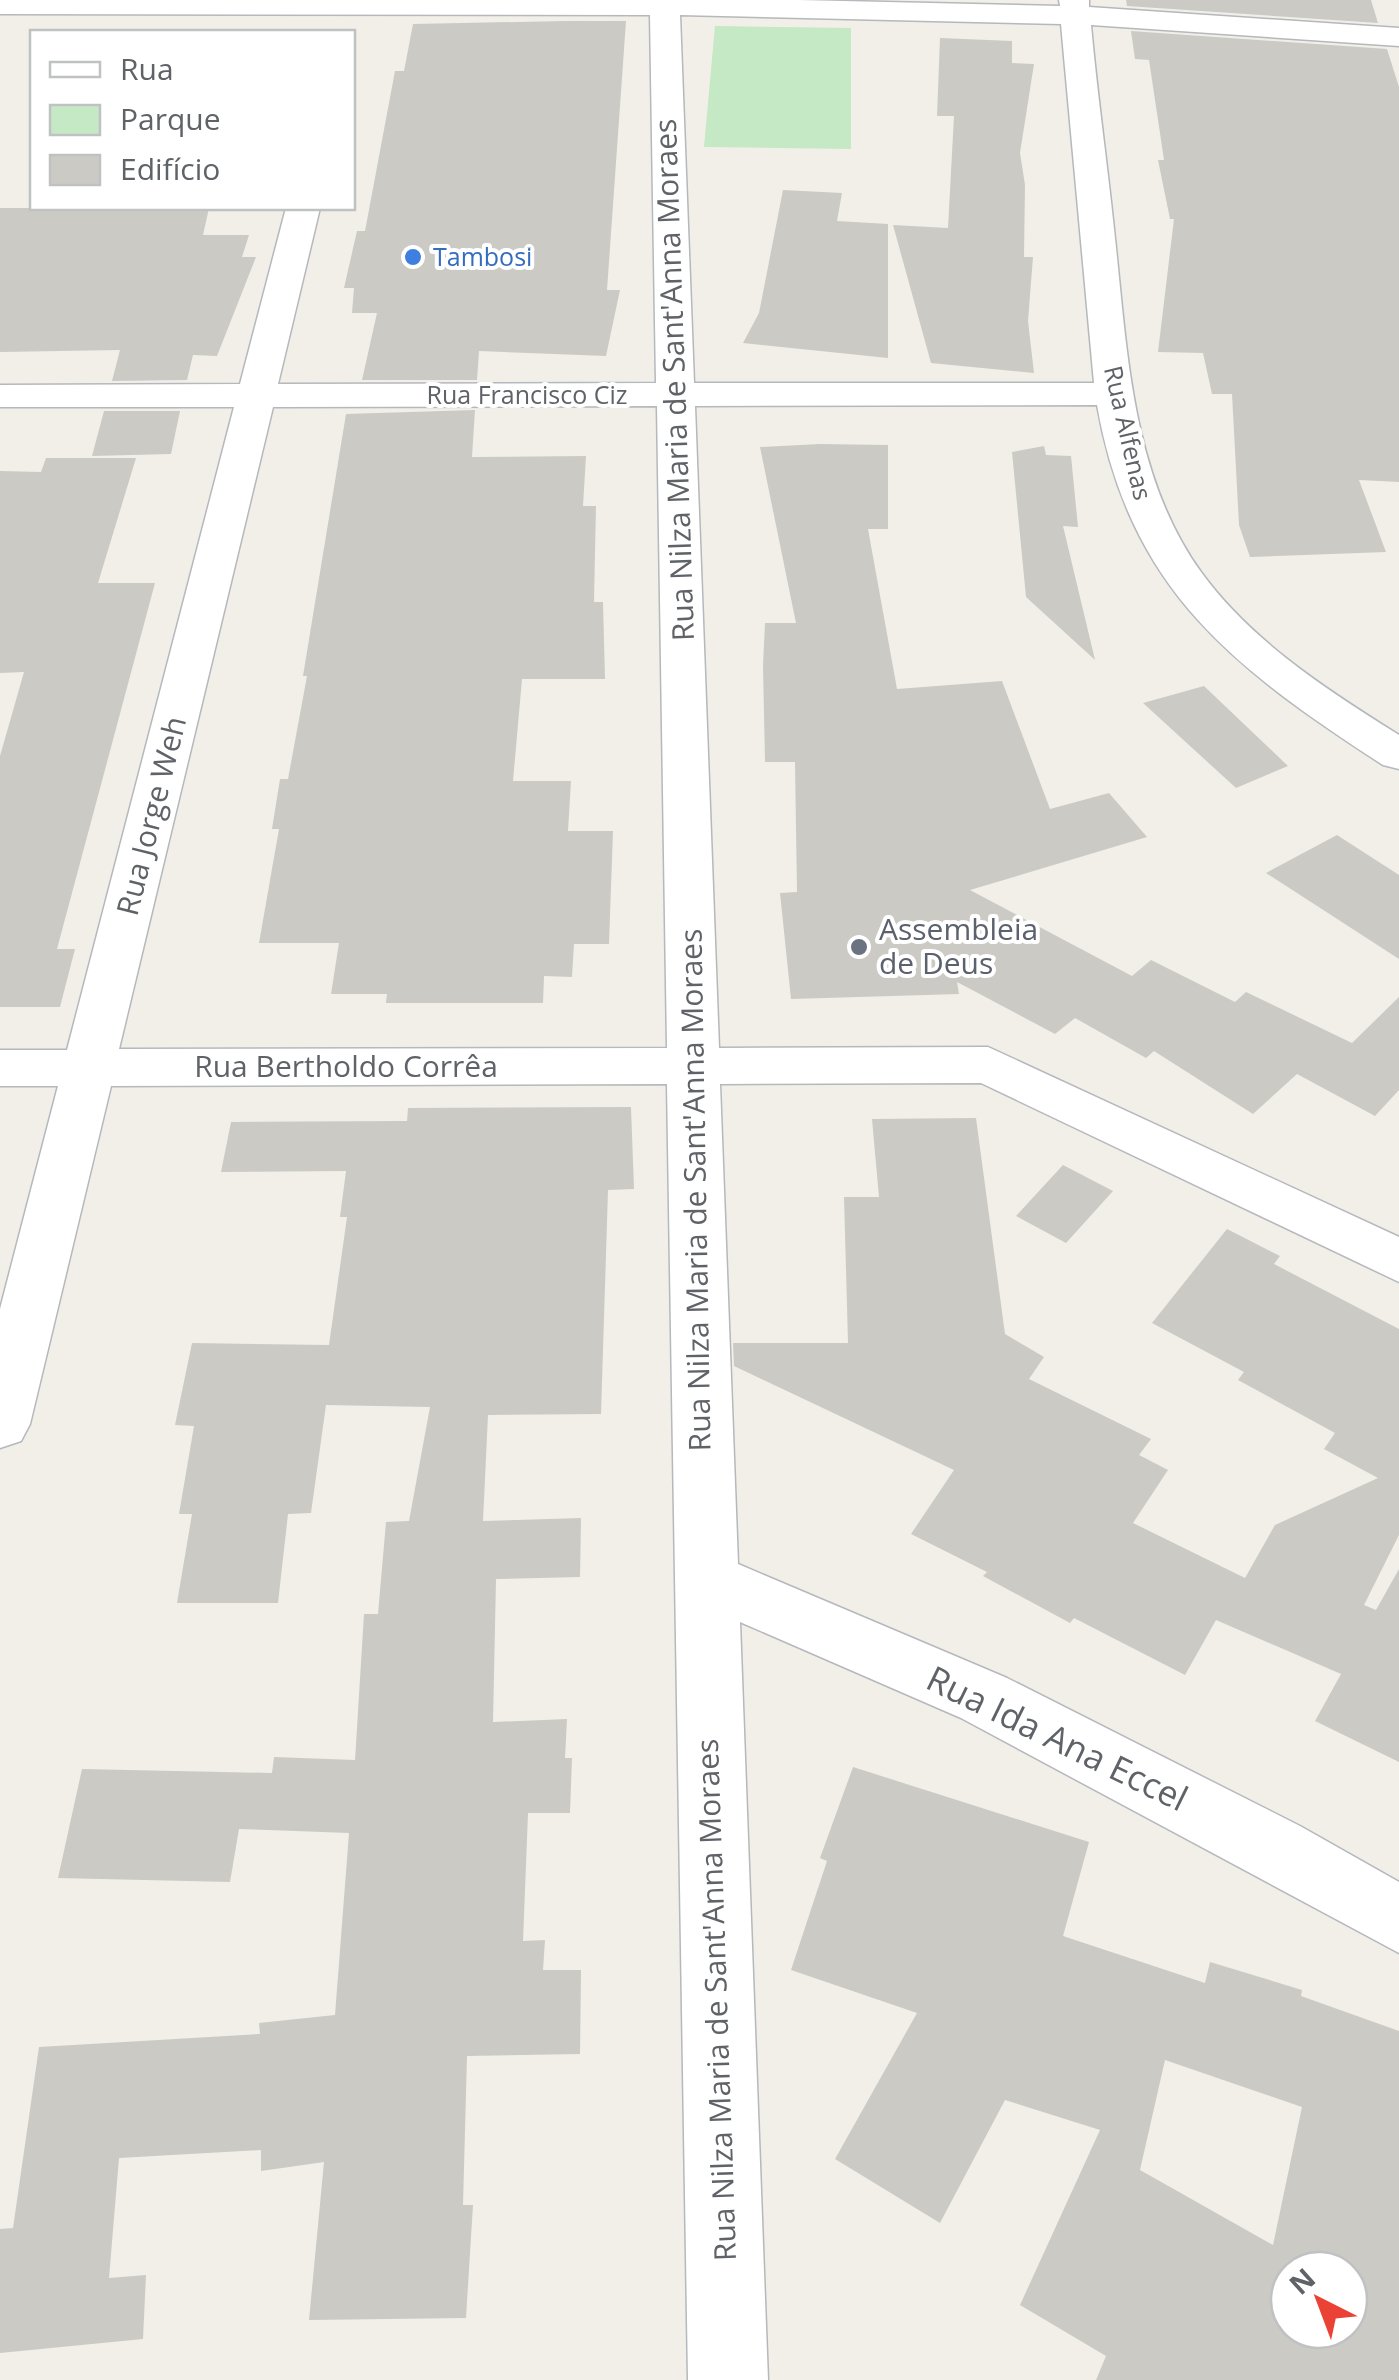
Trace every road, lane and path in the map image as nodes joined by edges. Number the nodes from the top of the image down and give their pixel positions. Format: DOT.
graph roads {
  1 [pos="665,3"];
  2 [pos="2,5"];
  3 [pos="1074,8"];
  4 [pos="352,13"];
  5 [pos="1399,37"];
  6 [pos="302,210"];
  7 [pos="1114,394"];
  8 [pos="677,395"];
  9 [pos="0,396"];
  10 [pos="256,396"];
  11 [pos="1399,756"];
  12 [pos="692,1066"];
  13 [pos="0,1068"];
  14 [pos="89,1068"];
  15 [pos="1399,1261"];
  16 [pos="0,1424"];
  17 [pos="706,1578"];
  18 [pos="1399,1920"];
  19 [pos="728,2380"];
  1 -- 3 [label="street"];
  1 -- 4 [label="street"];
  1 -- 8 [label="street, Rua Nilza Maria de Sant'Anna Moraes"];
  2 -- 4 [label="street"];
  3 -- 5 [label="street"];
  3 -- 7 [label="street, Rua Alfenas"];
  6 -- 10 [label="street, Rua Jorge Weh"];
  7 -- 8 [label="street, Rua Francisco Ciz"];
  7 -- 11 [label="street, Rua Alfenas"];
  8 -- 10 [label="street, Rua Francisco Ciz"];
  8 -- 12 [label="street, Rua Nilza Maria de Sant'Anna Moraes"];
  9 -- 10 [label="street, Rua Francisco Ciz"];
  10 -- 14 [label="street, Rua Jorge Weh"];
  12 -- 14 [label="street, Rua Bertholdo Corrêa"];
  12 -- 15 [label="street, Rua Bertholdo Corrêa"];
  12 -- 17 [label="street, Rua Nilza Maria de Sant'Anna Moraes"];
  13 -- 14 [label="street, Rua Bertholdo Corrêa"];
  14 -- 16 [label="street, Rua Jorge Weh"];
  17 -- 18 [label="street, Rua Ida Ana Eccel"];
  17 -- 19 [label="street, Rua Nilza Maria de Sant'Anna Moraes"];
}
